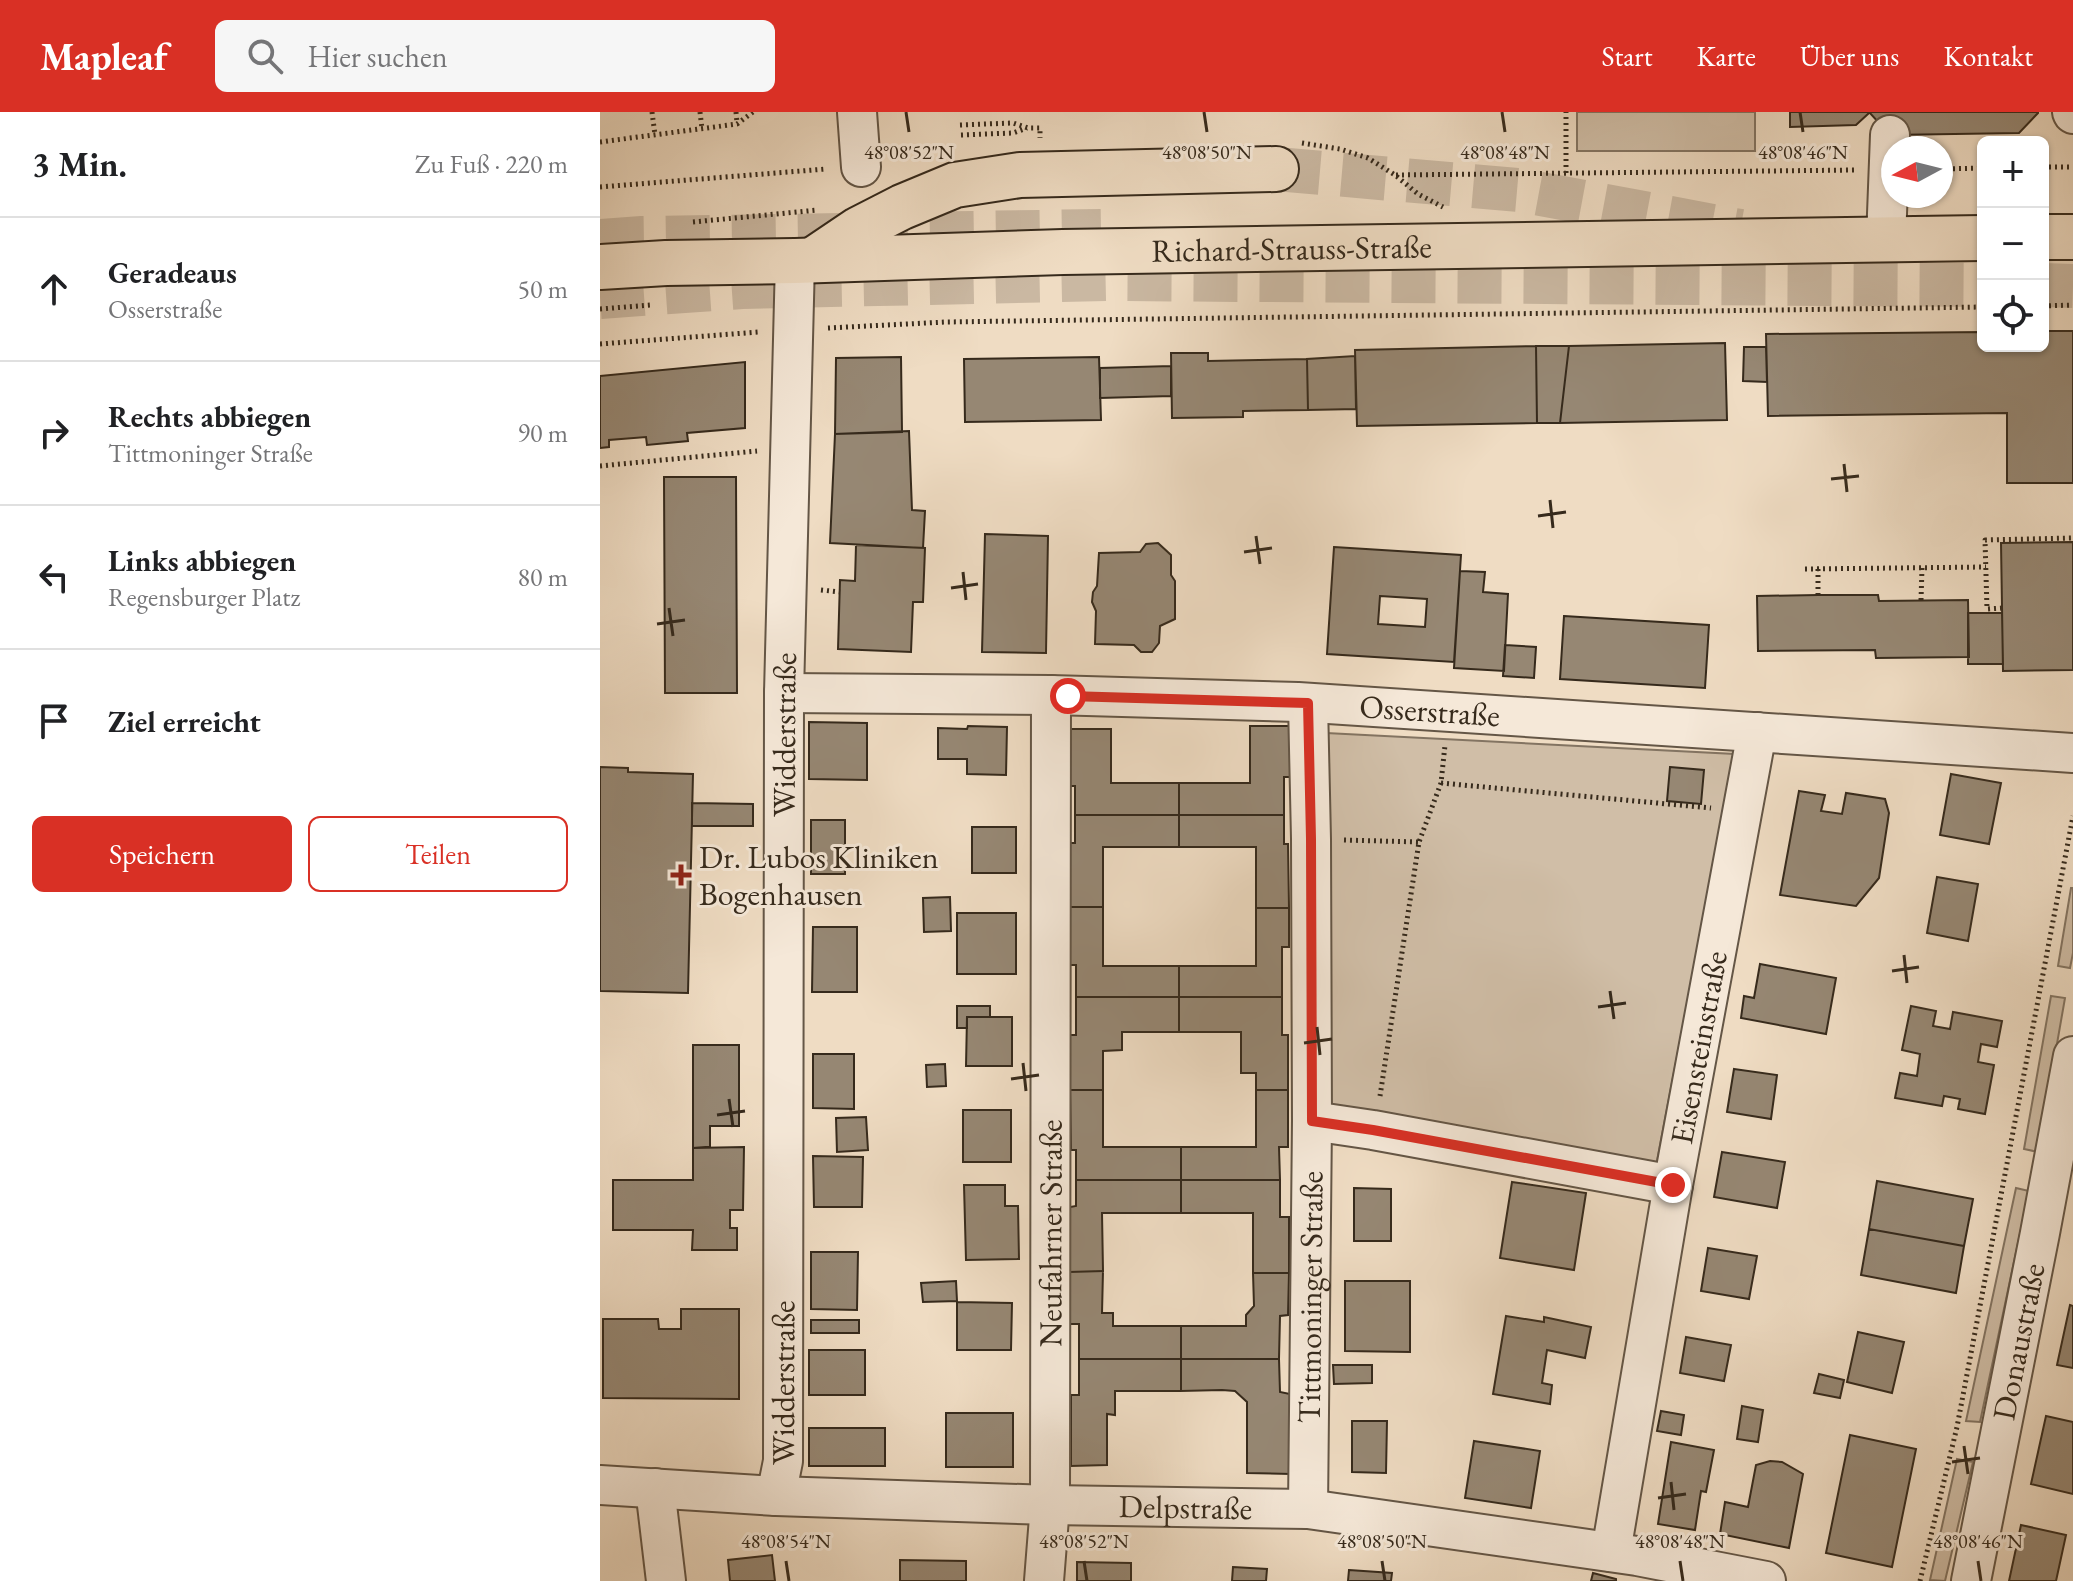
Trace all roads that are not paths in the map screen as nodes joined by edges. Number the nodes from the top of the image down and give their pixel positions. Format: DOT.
graph roads {
  1 [pos="857,112"];
  2 [pos="861,167"];
  3 [pos="1276,169"];
  4 [pos="1887,208"];
  5 [pos="2049,237"];
  6 [pos="2073,237"];
  7 [pos="1977,238"];
  8 [pos="1886,240"];
  9 [pos="804,261"];
  10 [pos="600,267"];
  11 [pos="784,693"];
  12 [pos="1051,695"];
  13 [pos="1308,703"];
  14 [pos="1757,732"];
  15 [pos="2073,753"];
  16 [pos="2073,1056"];
  17 [pos="1312,1121"];
  18 [pos="1673,1185"];
  19 [pos="2057,1235"];
  20 [pos="600,1485"];
  21 [pos="655,1488"];
  22 [pos="776,1496"];
  23 [pos="1050,1505"];
  24 [pos="1308,1509"];
  25 [pos="1611,1552"];
  26 [pos="666,1581"];
  27 [pos="1044,1581"];
  28 [pos="1766,1581"];
  29 [pos="1971,1581"];
  1 -- 2 [label="street"];
  3 -- 9 [label="main road"];
  4 -- 8 [label="street"];
  5 -- 6 [label="main road"];
  7 -- 8 [label="main road, Richard-Strauss-Straße"];
  8 -- 9 [label="main road, Richard-Strauss-Straße"];
  9 -- 10 [label="main road, Richard-Strauss-Straße"];
  9 -- 11 [label="street, Widderstraße"];
  11 -- 12 [label="street, Osserstraße"];
  11 -- 22 [label="street, Widderstraße"];
  12 -- 13 [label="street, Osserstraße"];
  12 -- 23 [label="street, Neufahrner Straße"];
  13 -- 14 [label="street, Osserstraße"];
  13 -- 17 [label="street, Tittmoninger Straße"];
  14 -- 15 [label="street, Osserstraße"];
  14 -- 18 [label="street, Eisensteinstraße"];
  16 -- 19 [label="street, Donaustraße"];
  17 -- 18 [label="street"];
  17 -- 24 [label="street, Tittmoninger Straße"];
  18 -- 25 [label="street, Eisensteinstraße"];
  19 -- 29 [label="street, Donaustraße"];
  20 -- 21 [label="street, Delpstraße"];
  21 -- 22 [label="street, Delpstraße"];
  21 -- 26 [label="street"];
  22 -- 23 [label="street, Delpstraße"];
  23 -- 24 [label="street, Delpstraße"];
  23 -- 27 [label="street, Neufahrner Straße"];
  24 -- 25 [label="street, Delpstraße"];
  25 -- 28 [label="street, Delpstraße"];
}
